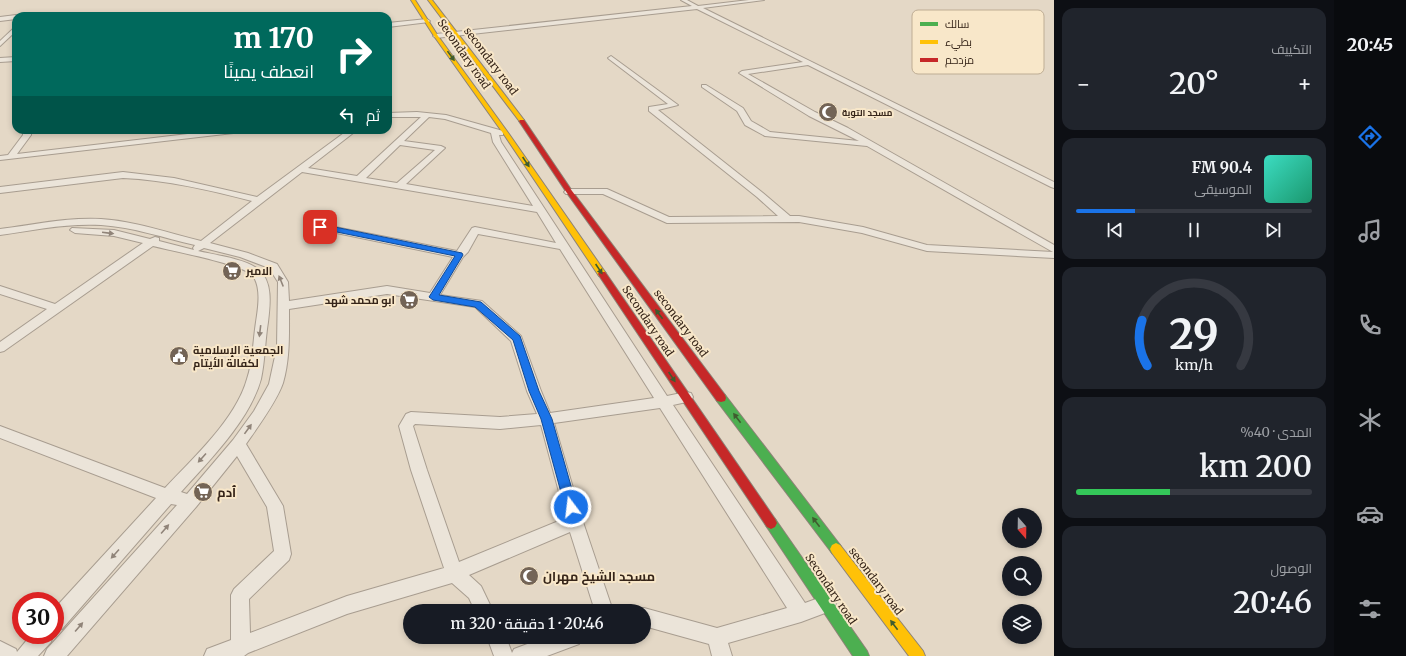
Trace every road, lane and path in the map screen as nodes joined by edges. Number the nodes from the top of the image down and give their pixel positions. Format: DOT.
graph roads {
  1 [pos="413,0"];
  2 [pos="430,0"];
  3 [pos="683,0"];
  4 [pos="762,0"];
  5 [pos="698,8"];
  6 [pos="12,18"];
  7 [pos="0,19"];
  8 [pos="427,21"];
  9 [pos="392,25"];
  10 [pos="12,32"];
  11 [pos="455,34"];
  12 [pos="436,36"];
  13 [pos="0,44"];
  14 [pos="12,58"];
  15 [pos="611,58"];
  16 [pos="0,60"];
  17 [pos="809,63"];
  18 [pos="704,86"];
  19 [pos="392,115"];
  20 [pos="427,115"];
  21 [pos="494,131"];
  22 [pos="27,134"];
  23 [pos="206,134"];
  24 [pos="348,134"];
  25 [pos="507,135"];
  26 [pos="398,142"];
  27 [pos="870,144"];
  28 [pos="11,156"];
  29 [pos="0,158"];
  30 [pos="301,169"];
  31 [pos="359,179"];
  32 [pos="1054,185"];
  33 [pos="399,186"];
  34 [pos="0,190"];
  35 [pos="569,192"];
  36 [pos="259,200"];
  37 [pos="539,210"];
  38 [pos="787,219"];
  39 [pos="320,227"];
  40 [pos="0,232"];
  41 [pos="164,234"];
  42 [pos="0,239"];
  43 [pos="151,242"];
  44 [pos="203,244"];
  45 [pos="563,247"];
  46 [pos="1054,249"];
  47 [pos="192,252"];
  48 [pos="460,255"];
  49 [pos="1054,255"];
  50 [pos="0,290"];
  51 [pos="433,297"];
  52 [pos="283,306"];
  53 [pos="56,308"];
  54 [pos="0,348"];
  55 [pos="686,397"];
  56 [pos="665,402"];
  57 [pos="546,419"];
  58 [pos="0,432"];
  59 [pos="238,444"];
  60 [pos="168,496"];
  61 [pos="190,502"];
  62 [pos="575,522"];
  63 [pos="454,572"];
  64 [pos="481,604"];
  65 [pos="602,604"];
  66 [pos="827,604"];
  67 [pos="64,612"];
  68 [pos="801,612"];
  69 [pos="651,619"];
  70 [pos="717,637"];
  71 [pos="36,644"];
  72 [pos="499,644"];
  73 [pos="553,644"];
  74 [pos="0,651"];
  75 [pos="237,651"];
  76 [pos="9,656"];
  77 [pos="25,656"];
  78 [pos="54,656"];
  79 [pos="214,656"];
  80 [pos="504,656"];
  81 [pos="521,656"];
  82 [pos="722,656"];
  83 [pos="862,656"];
  84 [pos="918,656"];
  1 -- 8 [label="main road, Secondary road"];
  2 -- 11 [label="main road, secondary road"];
  3 -- 5 [label="street"];
  4 -- 5 [label="street"];
  5 -- 11 [label="street"];
  5 -- 17 [label="street"];
  6 -- 7 [label="street"];
  8 -- 9 [label="street"];
  8 -- 12 [label="main road, Secondary road"];
  10 -- 13 [label="street"];
  11 -- 12 [label="street"];
  11 -- 35 [label="main road, secondary road"];
  12 -- 25 [label="main road, Secondary road, one-way"];
  14 -- 16 [label="street"];
  15 -- 38 [label="street"];
  17 -- 27 [label="street"];
  17 -- 32 [label="street"];
  18 -- 27 [label="street"];
  19 -- 20 [label="street"];
  20 -- 21 [label="street"];
  20 -- 26 [label="street"];
  21 -- 25 [label="street"];
  21 -- 37 [label="street"];
  22 -- 28 [label="street"];
  23 -- 28 [label="street"];
  24 -- 30 [label="street"];
  25 -- 55 [label="main road, Secondary road, one-way"];
  26 -- 31 [label="street"];
  26 -- 33 [label="street"];
  27 -- 46 [label="street"];
  28 -- 29 [label="street"];
  30 -- 31 [label="street"];
  30 -- 36 [label="street"];
  31 -- 33 [label="street"];
  33 -- 37 [label="street"];
  34 -- 36 [label="street"];
  35 -- 38 [label="street"];
  84 -- 35 [label="main road, secondary road, one-way"];
  36 -- 44 [label="street"];
  37 -- 45 [label="street"];
  38 -- 49 [label="street"];
  39 -- 48 [label="street"];
  40 -- 41 [label="street"];
  41 -- 43 [label="street"];
  41 -- 44 [label="street"];
  42 -- 43 [label="street, one-way"];
  43 -- 47 [label="street"];
  43 -- 53 [label="street"];
  44 -- 47 [label="street"];
  52 -- 44 [label="street, one-way"];
  45 -- 48 [label="street"];
  45 -- 56 [label="street"];
  47 -- 60 [label="street, one-way"];
  48 -- 51 [label="street"];
  50 -- 53 [label="street"];
  51 -- 52 [label="street"];
  51 -- 57 [label="street"];
  59 -- 52 [label="street, one-way"];
  53 -- 54 [label="street"];
  55 -- 56 [label="street"];
  55 -- 66 [label="main road, Secondary road"];
  56 -- 57 [label="street"];
  56 -- 68 [label="street"];
  57 -- 62 [label="street"];
  57 -- 63 [label="street"];
  58 -- 60 [label="street"];
  59 -- 61 [label="street"];
  59 -- 75 [label="street"];
  60 -- 61 [label="street"];
  60 -- 67 [label="street, one-way"];
  78 -- 61 [label="street, one-way"];
  62 -- 63 [label="street"];
  62 -- 65 [label="street"];
  63 -- 64 [label="street"];
  63 -- 75 [label="street"];
  66 -- 68 [label="street"];
  66 -- 83 [label="main road, Secondary road"];
  68 -- 70 [label="street"];
  69 -- 70 [label="street"];
  70 -- 82 [label="street"];
  71 -- 77 [label="street"];
  72 -- 80 [label="street"];
  73 -- 81 [label="street"];
  74 -- 76 [label="street"];
  75 -- 79 [label="street"];
}
